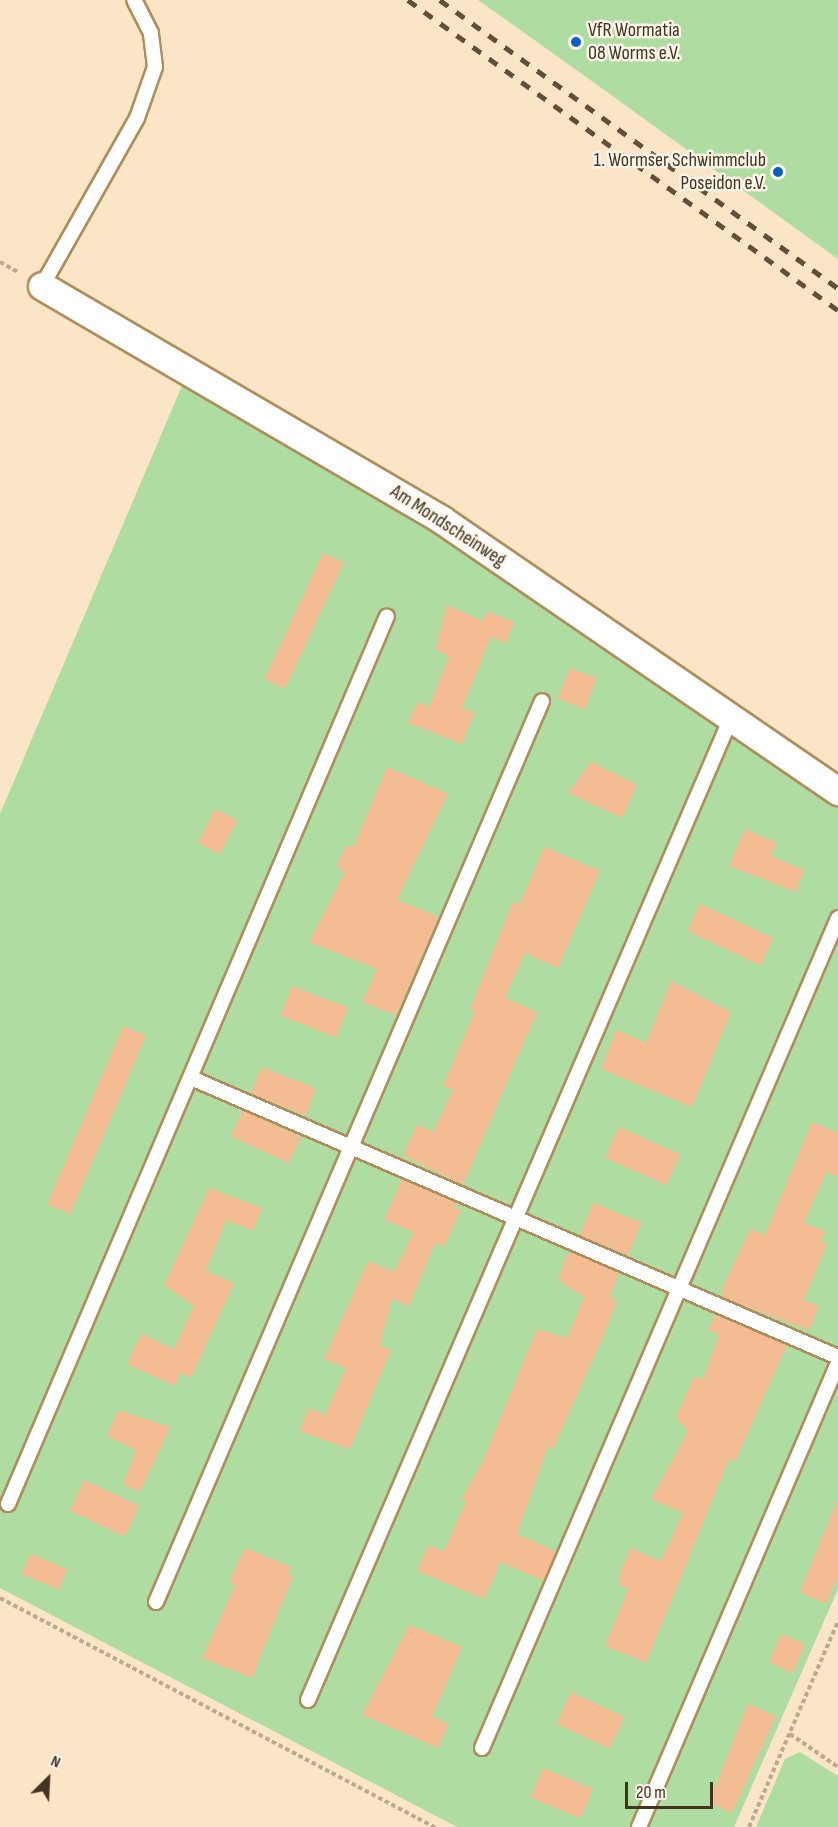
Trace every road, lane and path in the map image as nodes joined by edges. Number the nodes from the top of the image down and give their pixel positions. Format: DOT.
graph roads {
  1 [pos="134,0"];
  2 [pos="42,286"];
  3 [pos="387,616"];
  4 [pos="542,701"];
  5 [pos="731,718"];
  6 [pos="838,791"];
  7 [pos="838,918"];
  8 [pos="191,1078"];
  9 [pos="351,1149"];
  10 [pos="514,1217"];
  11 [pos="680,1289"];
  12 [pos="838,1357"];
  13 [pos="838,1363"];
  14 [pos="9,1504"];
  15 [pos="0,1598"];
  16 [pos="156,1602"];
  17 [pos="838,1621"];
  18 [pos="308,1700"];
  19 [pos="790,1734"];
  20 [pos="482,1748"];
  21 [pos="838,1767"];
  22 [pos="435,1827"];
  23 [pos="639,1827"];
  24 [pos="748,1827"];
  1 -- 2 [label="lane"];
  2 -- 5 [label="street, Am Mondscheinweg"];
  3 -- 8 [label="lane"];
  4 -- 9 [label="lane"];
  5 -- 6 [label="street, Am Mondscheinweg"];
  5 -- 10 [label="lane"];
  7 -- 11 [label="lane"];
  8 -- 9 [label="lane"];
  8 -- 14 [label="lane"];
  9 -- 10 [label="lane"];
  9 -- 16 [label="lane"];
  10 -- 11 [label="lane"];
  10 -- 18 [label="lane"];
  11 -- 12 [label="lane"];
  11 -- 20 [label="lane"];
  13 -- 23 [label="lane"];
  15 -- 22 [label="path"];
  17 -- 19 [label="path"];
  19 -- 21 [label="path"];
  19 -- 24 [label="path"];
}
